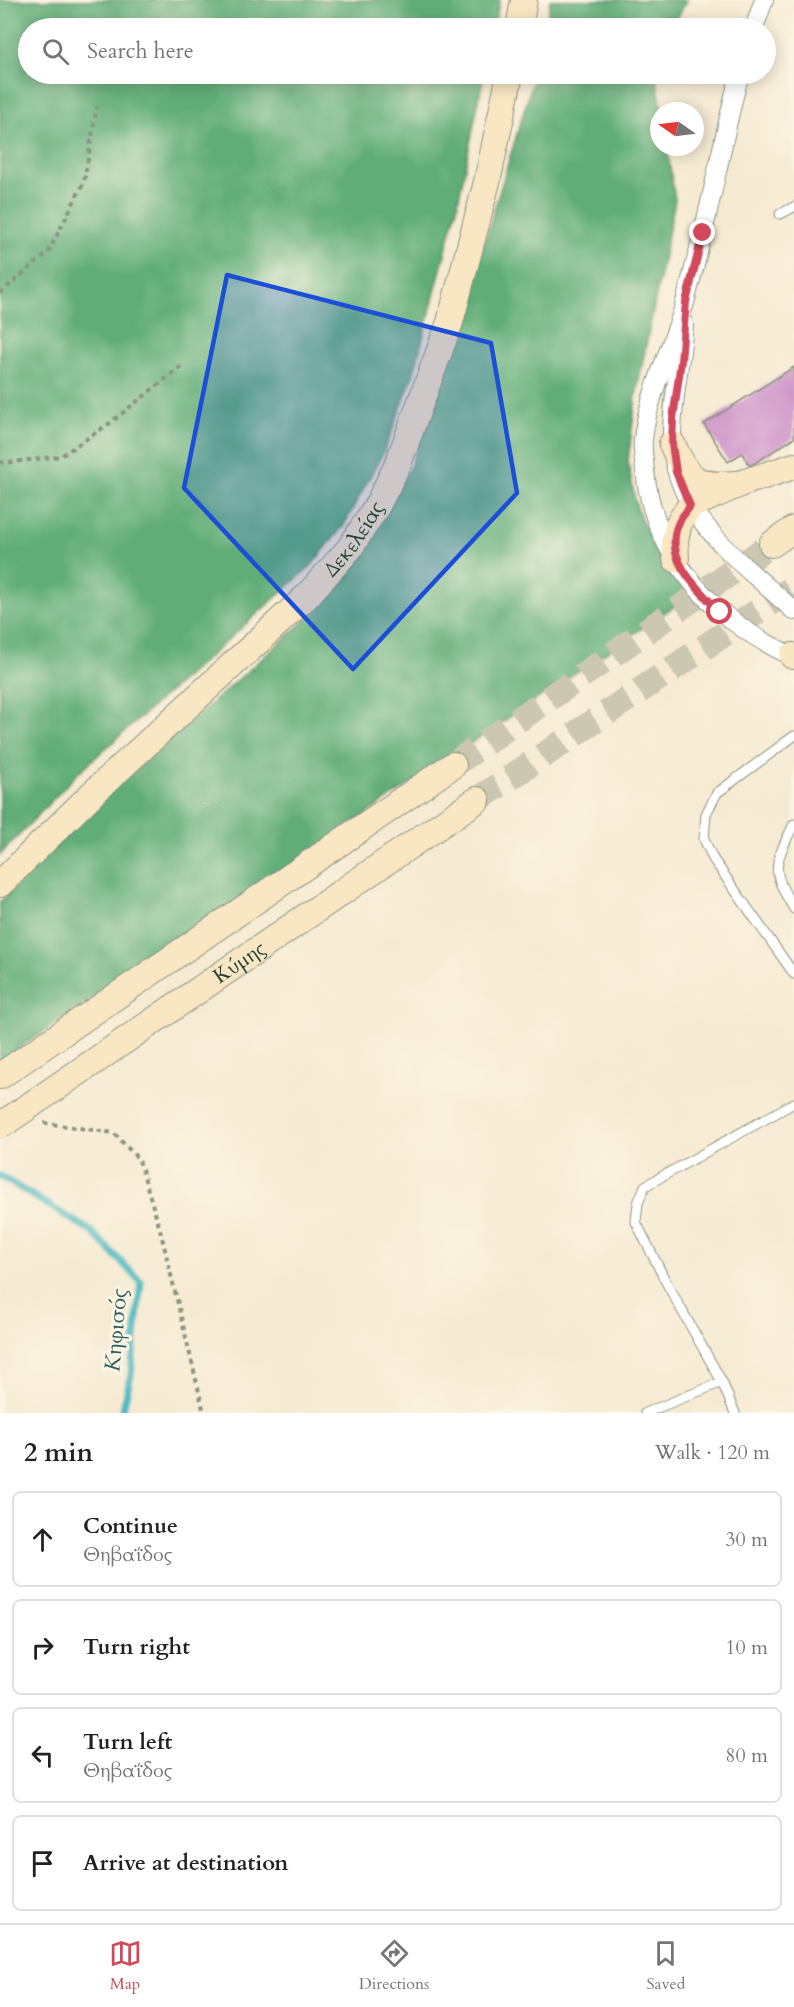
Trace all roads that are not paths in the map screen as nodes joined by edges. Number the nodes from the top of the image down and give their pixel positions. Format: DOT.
graph roads {
  1 [pos="524,0"];
  2 [pos="764,0"];
  3 [pos="521,18"];
  4 [pos="758,18"];
  5 [pos="508,84"];
  6 [pos="738,84"];
  7 [pos="794,207"];
  8 [pos="780,214"];
  9 [pos="686,302"];
  10 [pos="672,444"];
  11 [pos="794,466"];
  12 [pos="742,483"];
  13 [pos="690,506"];
  14 [pos="794,529"];
  15 [pos="772,544"];
  16 [pos="676,559"];
  17 [pos="794,611"];
  18 [pos="794,656"];
  19 [pos="794,736"];
  20 [pos="453,765"];
  21 [pos="477,800"];
  22 [pos="794,824"];
  23 [pos="0,884"];
  24 [pos="794,909"];
  25 [pos="794,974"];
  26 [pos="0,1076"];
  27 [pos="794,1103"];
  28 [pos="0,1126"];
  29 [pos="722,1382"];
  30 [pos="645,1413"];
  31 [pos="735,1413"];
  1 -- 3 [label="main road"];
  2 -- 4 [label="street"];
  5 -- 23 [label="main road, Δεκελείας"];
  6 -- 9 [label="street"];
  7 -- 8 [label="lane"];
  9 -- 10 [label="street"];
  9 -- 16 [label="street"];
  10 -- 12 [label="main road"];
  10 -- 13 [label="street"];
  11 -- 12 [label="main road"];
  12 -- 13 [label="main road"];
  13 -- 16 [label="main road"];
  13 -- 17 [label="street"];
  14 -- 15 [label="main road"];
  16 -- 18 [label="street"];
  19 -- 25 [label="lane"];
  20 -- 26 [label="main road, Κύμης"];
  21 -- 28 [label="main road, Κύμης, bridge"];
  22 -- 24 [label="lane"];
  27 -- 29 [label="lane"];
  29 -- 30 [label="lane"];
  29 -- 31 [label="lane"];
}
